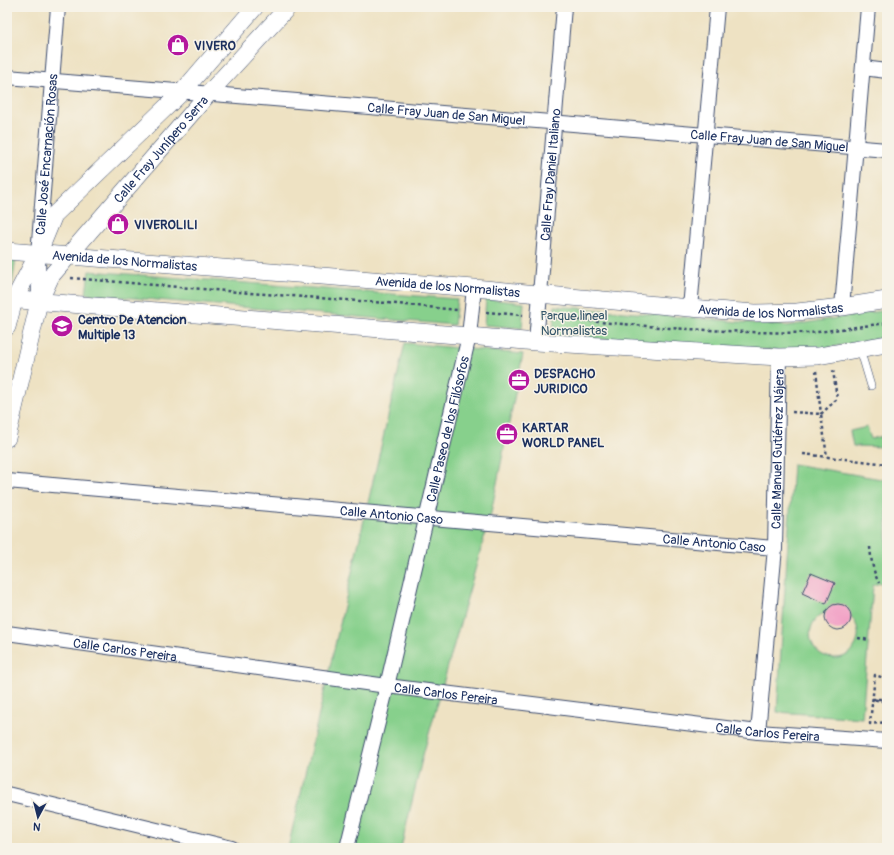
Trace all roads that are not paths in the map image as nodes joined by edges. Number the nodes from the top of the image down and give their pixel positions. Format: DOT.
graph roads {
  1 [pos="58,7"];
  2 [pos="255,7"];
  3 [pos="288,7"];
  4 [pos="564,7"];
  5 [pos="717,7"];
  6 [pos="868,7"];
  7 [pos="863,68"];
  8 [pos="887,71"];
  9 [pos="7,77"];
  10 [pos="52,80"];
  11 [pos="183,91"];
  12 [pos="209,93"];
  13 [pos="555,122"];
  14 [pos="706,135"];
  15 [pos="856,148"];
  16 [pos="887,150"];
  17 [pos="7,251"];
  18 [pos="38,254"];
  19 [pos="68,256"];
  20 [pos="474,288"];
  21 [pos="540,294"];
  22 [pos="10,300"];
  23 [pos="887,300"];
  24 [pos="39,302"];
  25 [pos="690,308"];
  26 [pos="842,308"];
  27 [pos="7,327"];
  28 [pos="469,336"];
  29 [pos="536,342"];
  30 [pos="887,344"];
  31 [pos="860,349"];
  32 [pos="779,357"];
  33 [pos="871,386"];
  34 [pos="7,438"];
  35 [pos="7,481"];
  36 [pos="426,518"];
  37 [pos="775,548"];
  38 [pos="7,633"];
  39 [pos="387,686"];
  40 [pos="758,732"];
  41 [pos="887,741"];
  42 [pos="7,794"];
  43 [pos="232,848"];
  44 [pos="347,848"];
  1 -- 10 [label="street, Calle José Encarnación Rosas"];
  2 -- 11 [label="street, Calle Fray Junípero Serra"];
  3 -- 12 [label="street, Calle Fray Junípero Serra"];
  4 -- 13 [label="street, Calle Fray Daniel Italiano"];
  5 -- 14 [label="street"];
  6 -- 7 [label="street"];
  7 -- 8 [label="street"];
  7 -- 15 [label="street"];
  9 -- 10 [label="street, Calle Fray Juan de San Miguel"];
  10 -- 11 [label="street, Calle Fray Juan de San Miguel"];
  10 -- 18 [label="street, Calle José Encarnación Rosas"];
  11 -- 12 [label="street, Calle Fray Juan de San Miguel"];
  11 -- 18 [label="street, Calle Fray Junípero Serra"];
  12 -- 13 [label="street, Calle Fray Juan de San Miguel"];
  12 -- 19 [label="street, Calle Fray Junípero Serra"];
  13 -- 14 [label="street, Calle Fray Juan de San Miguel"];
  13 -- 21 [label="street, Calle Fray Daniel Italiano"];
  14 -- 15 [label="street, Calle Fray Juan de San Miguel"];
  14 -- 25 [label="street"];
  15 -- 16 [label="street, Calle Fray Juan de San Miguel"];
  15 -- 26 [label="street"];
  17 -- 18 [label="street, Avenida de los Normalistas"];
  18 -- 19 [label="street, Avenida de los Normalistas"];
  18 -- 22 [label="street, Calle Fray Junípero Serra"];
  18 -- 24 [label="street, Calle José Encarnación Rosas"];
  19 -- 20 [label="street, Avenida de los Normalistas"];
  19 -- 24 [label="street, Calle Fray Junípero Serra"];
  20 -- 21 [label="street, Avenida de los Normalistas"];
  20 -- 28 [label="street, Calle Paseo de los Filósofos"];
  21 -- 25 [label="street, Avenida de los Normalistas"];
  21 -- 29 [label="street, Calle Fray Daniel Italiano"];
  22 -- 24 [label="street"];
  22 -- 27 [label="street, Calle Fray Junípero Serra"];
  23 -- 26 [label="street, Avenida de los Normalistas"];
  24 -- 28 [label="street"];
  24 -- 34 [label="street, Calle Fray Junípero Serra"];
  25 -- 26 [label="street, Avenida de los Normalistas"];
  28 -- 29 [label="street"];
  28 -- 36 [label="street, Calle Paseo de los Filósofos"];
  29 -- 32 [label="street"];
  30 -- 31 [label="street"];
  31 -- 32 [label="street"];
  31 -- 33 [label="lane"];
  32 -- 37 [label="street, Calle Manuel Gutiérrez Nájera"];
  35 -- 36 [label="street, Calle Antonio Caso"];
  36 -- 37 [label="street, Calle Antonio Caso"];
  36 -- 39 [label="street, Calle Paseo de los Filósofos"];
  37 -- 40 [label="street, Calle Manuel Gutiérrez Nájera"];
  38 -- 39 [label="street, Calle Carlos Pereira"];
  39 -- 40 [label="street, Calle Carlos Pereira"];
  39 -- 44 [label="street, Calle Paseo de los Filósofos"];
  40 -- 41 [label="street, Calle Carlos Pereira"];
  42 -- 43 [label="street"];
}
